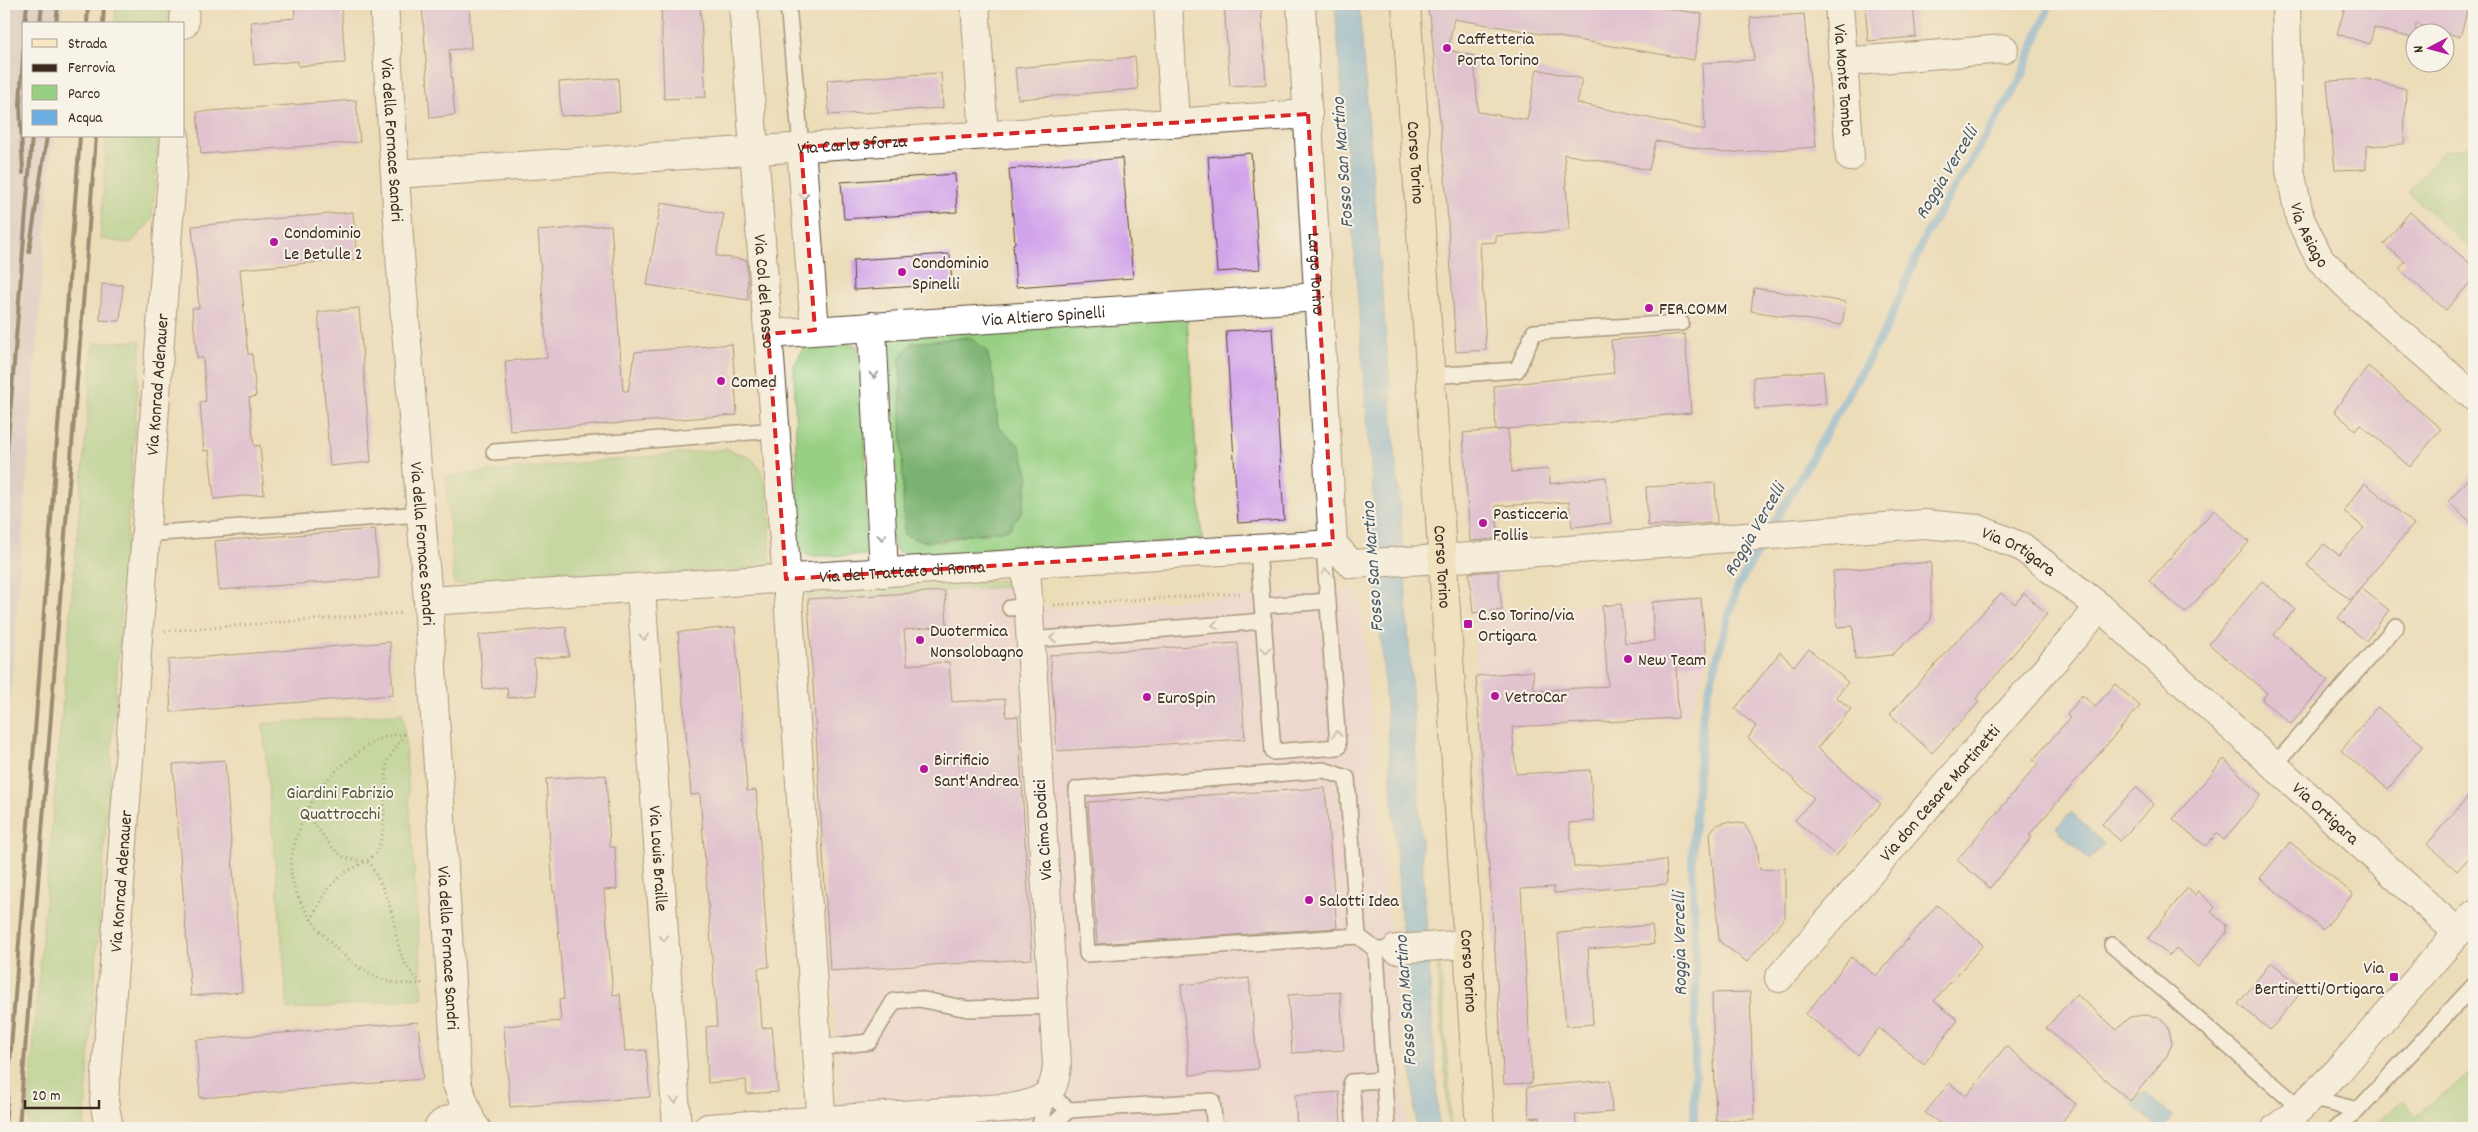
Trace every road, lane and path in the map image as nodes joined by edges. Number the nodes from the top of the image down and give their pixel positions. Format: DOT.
graph roads {
  1 [pos="185,4"];
  2 [pos="384,4"];
  3 [pos="743,4"];
  4 [pos="788,4"];
  5 [pos="975,4"];
  6 [pos="1168,4"];
  7 [pos="1301,4"];
  8 [pos="1406,4"];
  9 [pos="1839,4"];
  10 [pos="2286,4"];
  11 [pos="184,22"];
  12 [pos="2004,49"];
  13 [pos="1842,62"];
  14 [pos="1308,114"];
  15 [pos="1175,123"];
  16 [pos="984,135"];
  17 [pos="175,138"];
  18 [pos="801,147"];
  19 [pos="755,150"];
  20 [pos="1850,157"];
  21 [pos="395,174"];
  22 [pos="1318,297"];
  23 [pos="1681,323"];
  24 [pos="872,326"];
  25 [pos="815,330"];
  26 [pos="768,334"];
  27 [pos="1430,376"];
  28 [pos="2474,397"];
  29 [pos="776,430"];
  30 [pos="494,452"];
  31 [pos="421,514"];
  32 [pos="146,534"];
  33 [pos="1328,545"];
  34 [pos="1258,550"];
  35 [pos="1429,560"];
  36 [pos="1026,565"];
  37 [pos="884,573"];
  38 [pos="786,579"];
  39 [pos="641,588"];
  40 [pos="1248,593"];
  41 [pos="1328,601"];
  42 [pos="1262,606"];
  43 [pos="417,607"];
  44 [pos="1030,607"];
  45 [pos="2100,607"];
  46 [pos="1264,621"];
  47 [pos="2396,626"];
  48 [pos="139,633"];
  49 [pos="1030,640"];
  50 [pos="2274,766"];
  51 [pos="306,816"];
  52 [pos="367,861"];
  53 [pos="311,920"];
  54 [pos="2466,924"];
  55 [pos="1358,936"];
  56 [pos="1468,944"];
  57 [pos="2112,945"];
  58 [pos="1386,949"];
  59 [pos="1779,978"];
  60 [pos="2474,986"];
  61 [pos="1054,1006"];
  62 [pos="817,1048"];
  63 [pos="1383,1080"];
  64 [pos="457,1084"];
  65 [pos="1059,1102"];
  66 [pos="2305,1103"];
  67 [pos="2358,1110"];
  68 [pos="822,1125"];
  69 [pos="437,1126"];
  70 [pos="474,1126"];
  71 [pos="109,1128"];
  72 [pos="677,1128"];
  73 [pos="708,1128"];
  74 [pos="1040,1128"];
  75 [pos="1050,1128"];
  76 [pos="1215,1128"];
  77 [pos="1355,1128"];
  78 [pos="1387,1128"];
  79 [pos="1480,1128"];
  80 [pos="2276,1128"];
  81 [pos="2336,1128"];
  1 -- 11 [label="street"];
  2 -- 21 [label="street, Via della Fornace Sandri"];
  3 -- 19 [label="street, Via Col del Rosso"];
  4 -- 18 [label="lane"];
  5 -- 16 [label="street"];
  6 -- 15 [label="street"];
  7 -- 14 [label="street, Largo Torino"];
  8 -- 27 [label="main road, Corso Torino"];
  9 -- 13 [label="street, Via Monte Tomba"];
  10 -- 28 [label="street, Via Asiago"];
  12 -- 13 [label="street"];
  13 -- 20 [label="street, Via Monte Tomba"];
  14 -- 15 [label="street, Via Carlo Sforza"];
  14 -- 22 [label="street, Largo Torino"];
  15 -- 16 [label="street, Via Carlo Sforza"];
  16 -- 18 [label="street, Via Carlo Sforza"];
  17 -- 32 [label="street, Via Konrad Adenauer"];
  18 -- 19 [label="street, Via Carlo Sforza"];
  18 -- 25 [label="street, one-way"];
  19 -- 21 [label="street, Via Carlo Sforza"];
  19 -- 26 [label="street, Via Col del Rosso"];
  21 -- 31 [label="street, Via della Fornace Sandri"];
  22 -- 24 [label="street, Via Altiero Spinelli"];
  22 -- 33 [label="street, Largo Torino"];
  23 -- 27 [label="lane"];
  24 -- 25 [label="street, Via Altiero Spinelli"];
  24 -- 37 [label="street, one-way"];
  25 -- 26 [label="street, Via Altiero Spinelli"];
  26 -- 29 [label="street, Via Col del Rosso"];
  27 -- 35 [label="main road, Corso Torino"];
  29 -- 30 [label="lane"];
  29 -- 38 [label="street, Via Col del Rosso"];
  31 -- 32 [label="lane"];
  31 -- 43 [label="street, Via della Fornace Sandri"];
  32 -- 48 [label="street, Via Konrad Adenauer"];
  33 -- 34 [label="street, Via del Trattato di Roma"];
  33 -- 35 [label="street, Via Ortigara"];
  41 -- 33 [label="lane, one-way"];
  34 -- 36 [label="street, Via del Trattato di Roma"];
  34 -- 42 [label="lane"];
  35 -- 45 [label="street, Via Ortigara"];
  35 -- 56 [label="main road, Corso Torino"];
  36 -- 37 [label="street, Via del Trattato di Roma"];
  36 -- 44 [label="street, Via Cima Dodici"];
  37 -- 38 [label="street, Via del Trattato di Roma"];
  38 -- 39 [label="street, Via del Trattato di Roma"];
  38 -- 62 [label="street, Via Col del Rosso"];
  39 -- 43 [label="street, Via del Trattato di Roma"];
  39 -- 72 [label="street, Via Louis Braille, one-way"];
  40 -- 44 [label="path"];
  41 -- 42 [label="lane"];
  46 -- 41 [label="lane, one-way"];
  42 -- 46 [label="lane"];
  43 -- 48 [label="path"];
  43 -- 64 [label="street, Via della Fornace Sandri"];
  44 -- 49 [label="street, Via Cima Dodici"];
  45 -- 50 [label="street, Via Ortigara"];
  45 -- 59 [label="street, Via don Cesare Martinetti"];
  46 -- 49 [label="lane, one-way"];
  47 -- 50 [label="lane"];
  48 -- 71 [label="street, Via Konrad Adenauer"];
  49 -- 61 [label="street, Via Cima Dodici"];
  50 -- 54 [label="street, Via Ortigara"];
  51 -- 52 [label="path"];
  51 -- 52 [label="path"];
  51 -- 53 [label="path"];
  52 -- 53 [label="path"];
  52 -- 53 [label="path"];
  54 -- 66 [label="street"];
  55 -- 55 [label="lane"];
  55 -- 58 [label="lane"];
  56 -- 58 [label="street"];
  56 -- 79 [label="main road, Corso Torino"];
  57 -- 66 [label="lane"];
  58 -- 63 [label="lane"];
  60 -- 67 [label="lane"];
  61 -- 62 [label="lane"];
  61 -- 65 [label="street, Via Cima Dodici"];
  62 -- 68 [label="street, Via Col del Rosso"];
  63 -- 77 [label="lane"];
  63 -- 78 [label="lane"];
  64 -- 69 [label="street, Via della Fornace Sandri"];
  64 -- 70 [label="street, Via della Fornace Sandri"];
  65 -- 68 [label="street"];
  65 -- 74 [label="lane"];
  65 -- 75 [label="lane"];
  65 -- 76 [label="lane"];
  66 -- 67 [label="lane"];
  66 -- 80 [label="street"];
  67 -- 81 [label="lane"];
  68 -- 73 [label="street"];
  69 -- 70 [label="street"];
}
